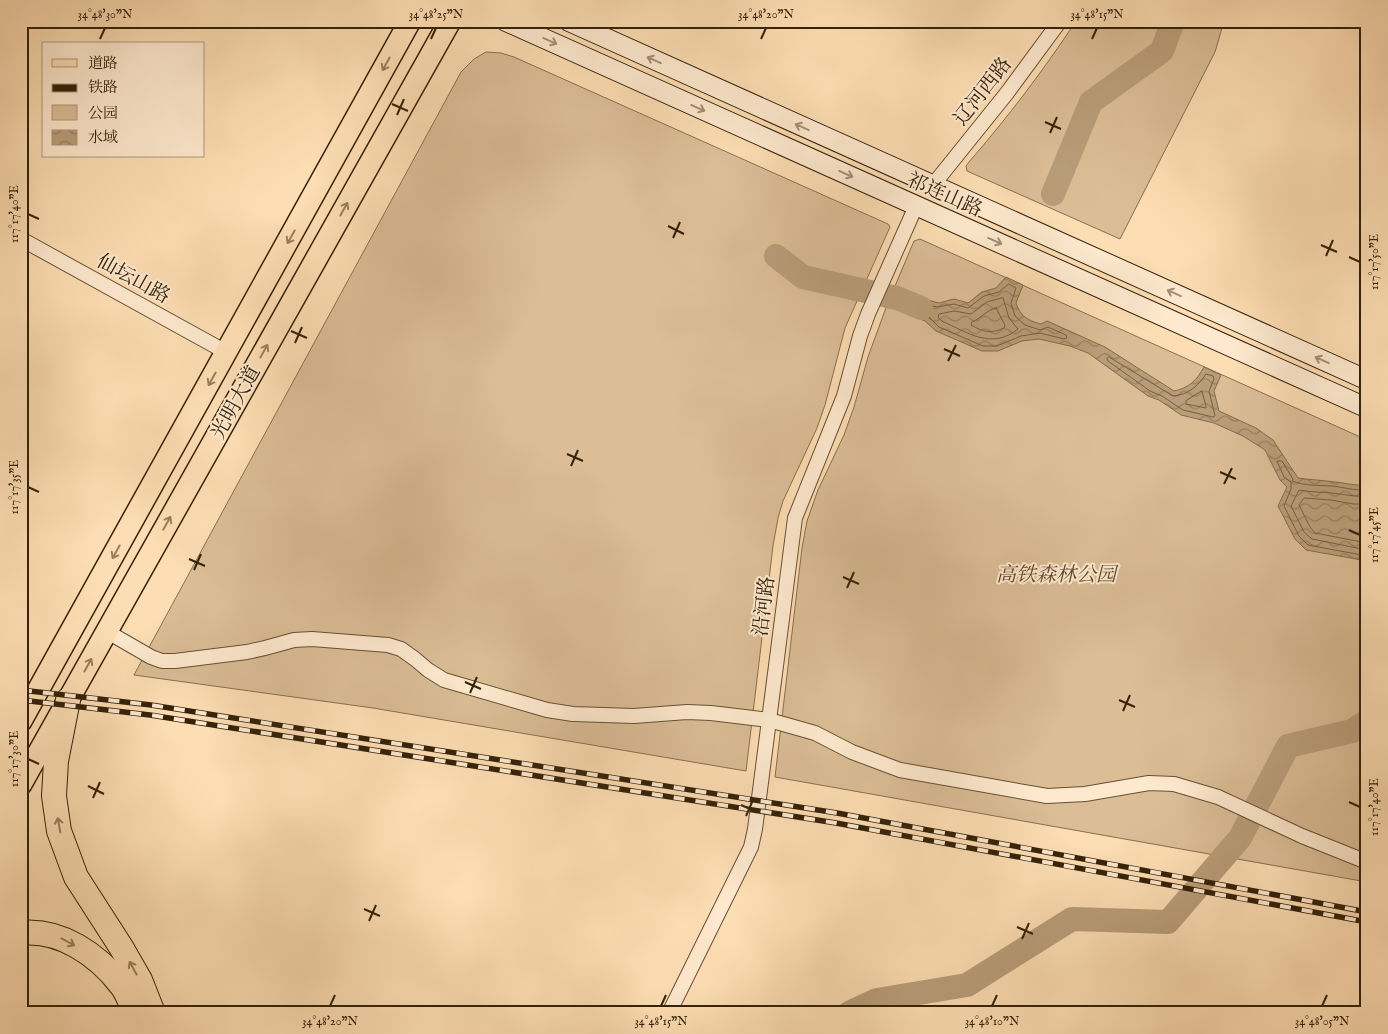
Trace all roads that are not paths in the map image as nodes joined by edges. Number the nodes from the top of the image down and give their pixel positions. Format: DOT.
graph roads {
  1 [pos="410,21"];
  2 [pos="450,21"];
  3 [pos="505,21"];
  4 [pos="568,21"];
  5 [pos="1060,21"];
  6 [pos="933,185"];
  7 [pos="916,206"];
  8 [pos="21,239"];
  9 [pos="226,352"];
  10 [pos="1367,380"];
  11 [pos="1367,408"];
  12 [pos="106,631"];
  13 [pos="68,700"];
  14 [pos="769,720"];
  15 [pos="21,721"];
  16 [pos="21,784"];
  17 [pos="1367,862"];
  18 [pos="21,933"];
  19 [pos="135,1013"];
  20 [pos="153,1013"];
  21 [pos="669,1013"];
  1 -- 9 [label="main road, 光明大道, one-way"];
  12 -- 2 [label="main road, 光明大道, one-way"];
  3 -- 7 [label="main road, 祁连山路, one-way"];
  6 -- 4 [label="main road, 祁连山路, one-way"];
  5 -- 6 [label="street, 辽河西路"];
  10 -- 6 [label="main road, 祁连山路, one-way"];
  7 -- 11 [label="main road, 祁连山路, one-way"];
  7 -- 14 [label="street, 沿河路"];
  8 -- 9 [label="street, 仙坛山路"];
  9 -- 15 [label="main road, 光明大道, one-way"];
  13 -- 12 [label="main road, 光明大道, one-way"];
  12 -- 14 [label="street"];
  13 -- 16 [label="main road, 光明大道"];
  20 -- 13 [label="highway, one-way"];
  14 -- 17 [label="street"];
  14 -- 21 [label="street, 沿河路"];
  18 -- 19 [label="highway, one-way"];
}
